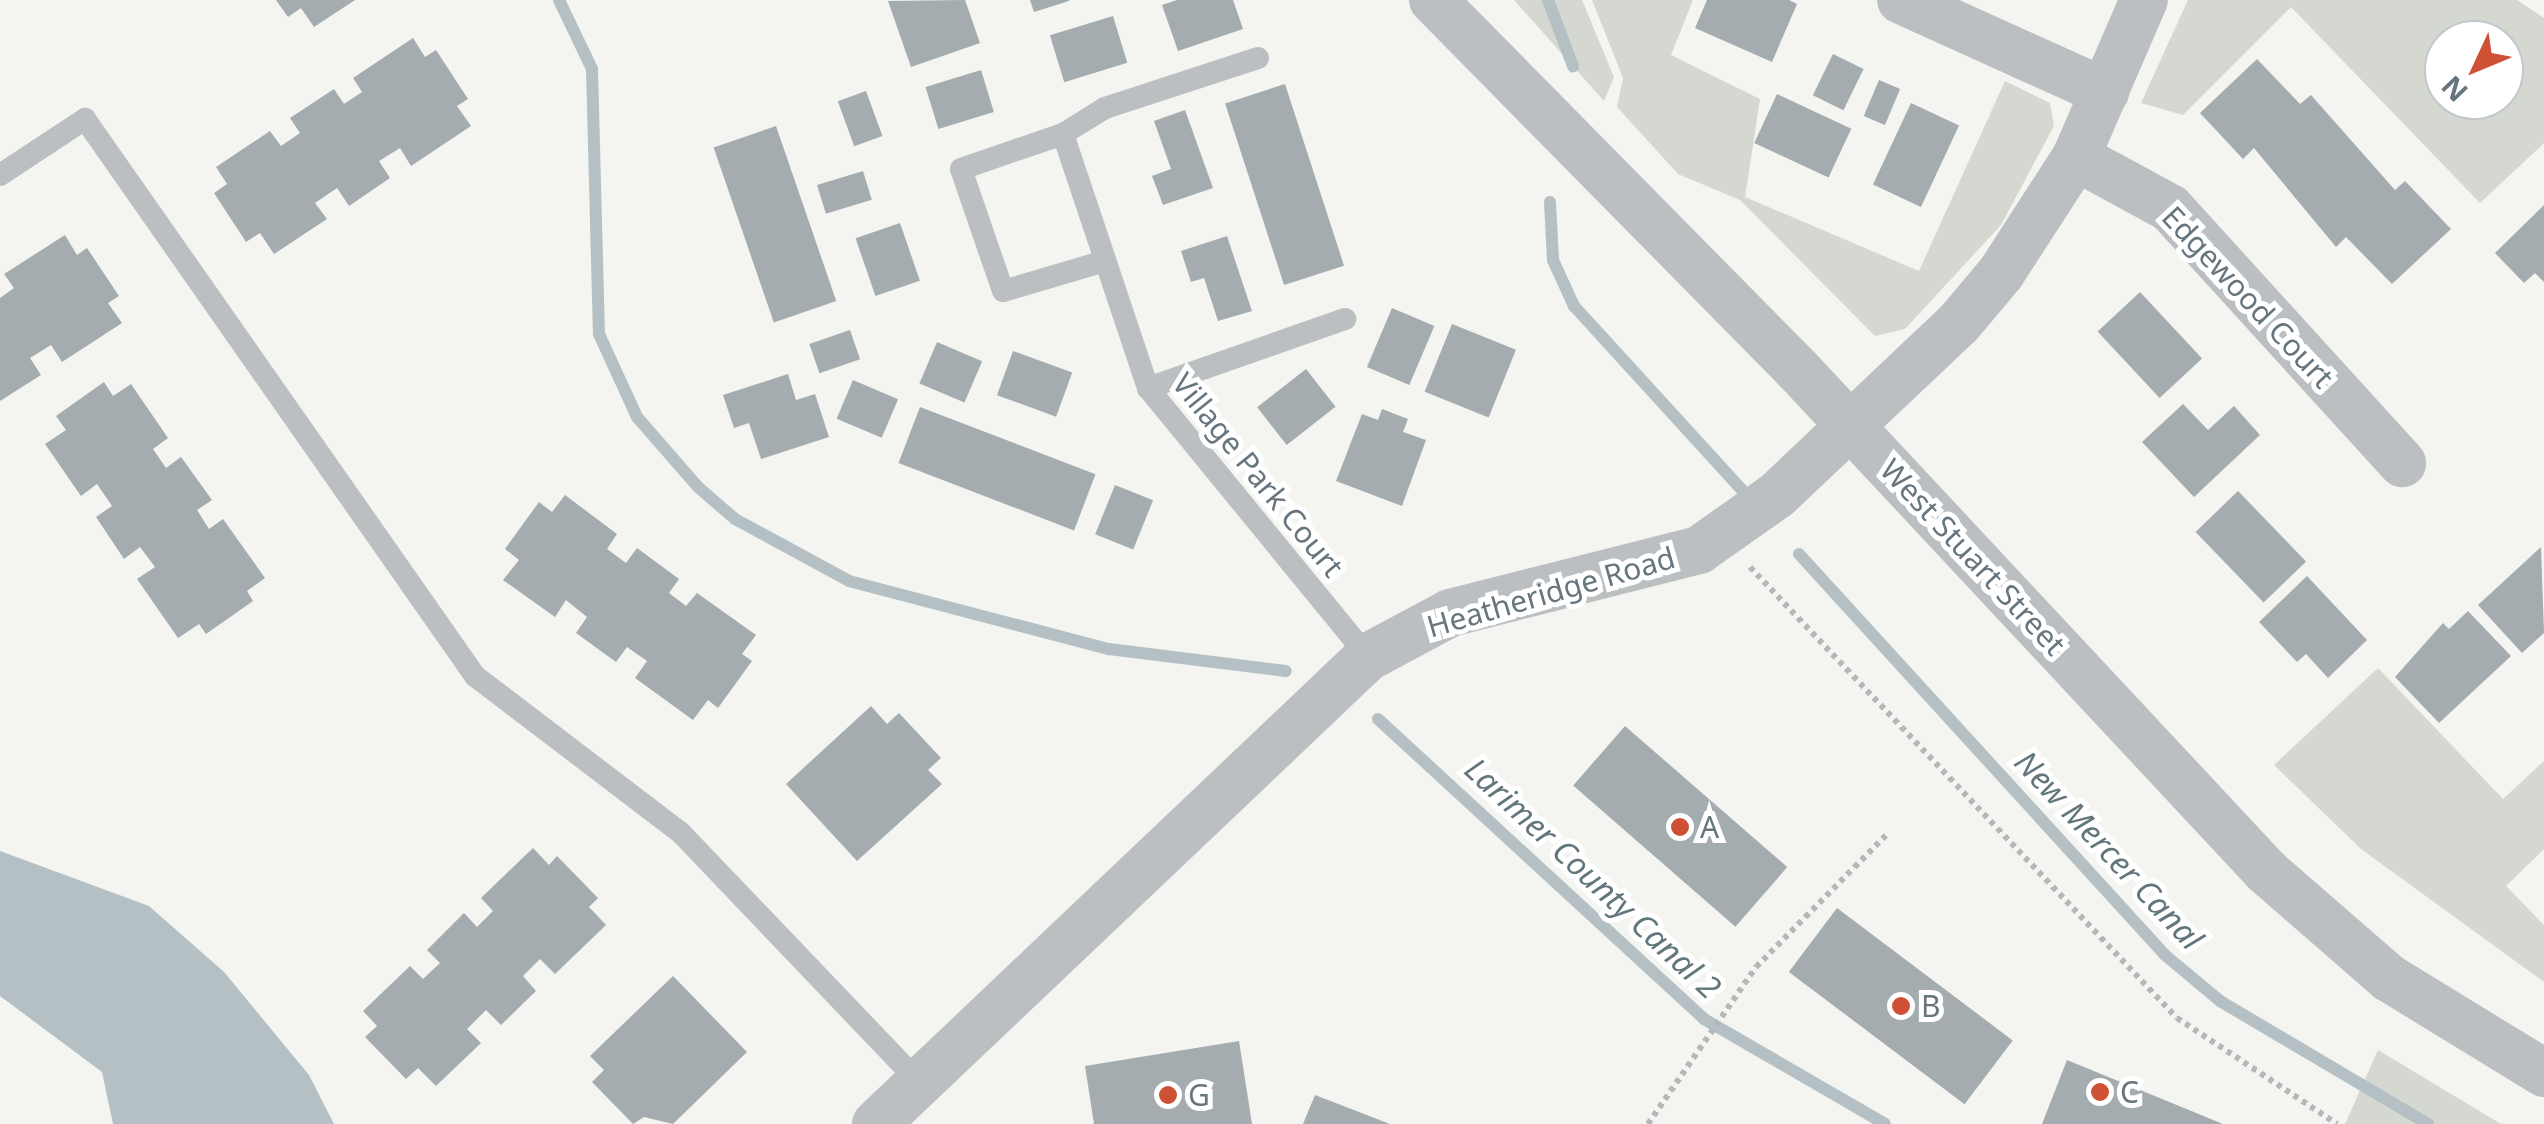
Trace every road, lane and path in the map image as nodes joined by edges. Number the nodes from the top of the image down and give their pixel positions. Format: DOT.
graph roads {
  1 [pos="1433,0"];
  2 [pos="1901,0"];
  3 [pos="2144,0"];
  4 [pos="1258,58"];
  5 [pos="2104,92"];
  6 [pos="1063,134"];
  7 [pos="2076,156"];
  8 [pos="0,175"];
  9 [pos="1105,261"];
  10 [pos="1345,319"];
  11 [pos="1148,388"];
  12 [pos="1852,428"];
  13 [pos="2402,463"];
  14 [pos="1732,531"];
  15 [pos="1368,656"];
  16 [pos="1887,834"];
  17 [pos="2544,1074"];
  18 [pos="920,1083"];
  19 [pos="876,1124"];
  20 [pos="1648,1124"];
  21 [pos="2337,1124"];
  1 -- 12 [label="street, West Stuart Street"];
  2 -- 5 [label="street"];
  3 -- 5 [label="street, Heatheridge Road"];
  4 -- 6 [label="lane"];
  5 -- 7 [label="street, Heatheridge Road"];
  6 -- 9 [label="lane, Village Park Court"];
  6 -- 9 [label="lane"];
  7 -- 12 [label="street, Heatheridge Road"];
  7 -- 13 [label="street, Edgewood Court"];
  8 -- 18 [label="lane"];
  9 -- 11 [label="lane, Village Park Court"];
  10 -- 11 [label="lane"];
  11 -- 15 [label="lane, Village Park Court"];
  12 -- 14 [label="street, Heatheridge Road"];
  12 -- 17 [label="street, West Stuart Street"];
  14 -- 15 [label="street, Heatheridge Road"];
  14 -- 21 [label="path"];
  15 -- 18 [label="street, Heatheridge Road"];
  16 -- 20 [label="path"];
  18 -- 19 [label="street, Heatheridge Road"];
}
